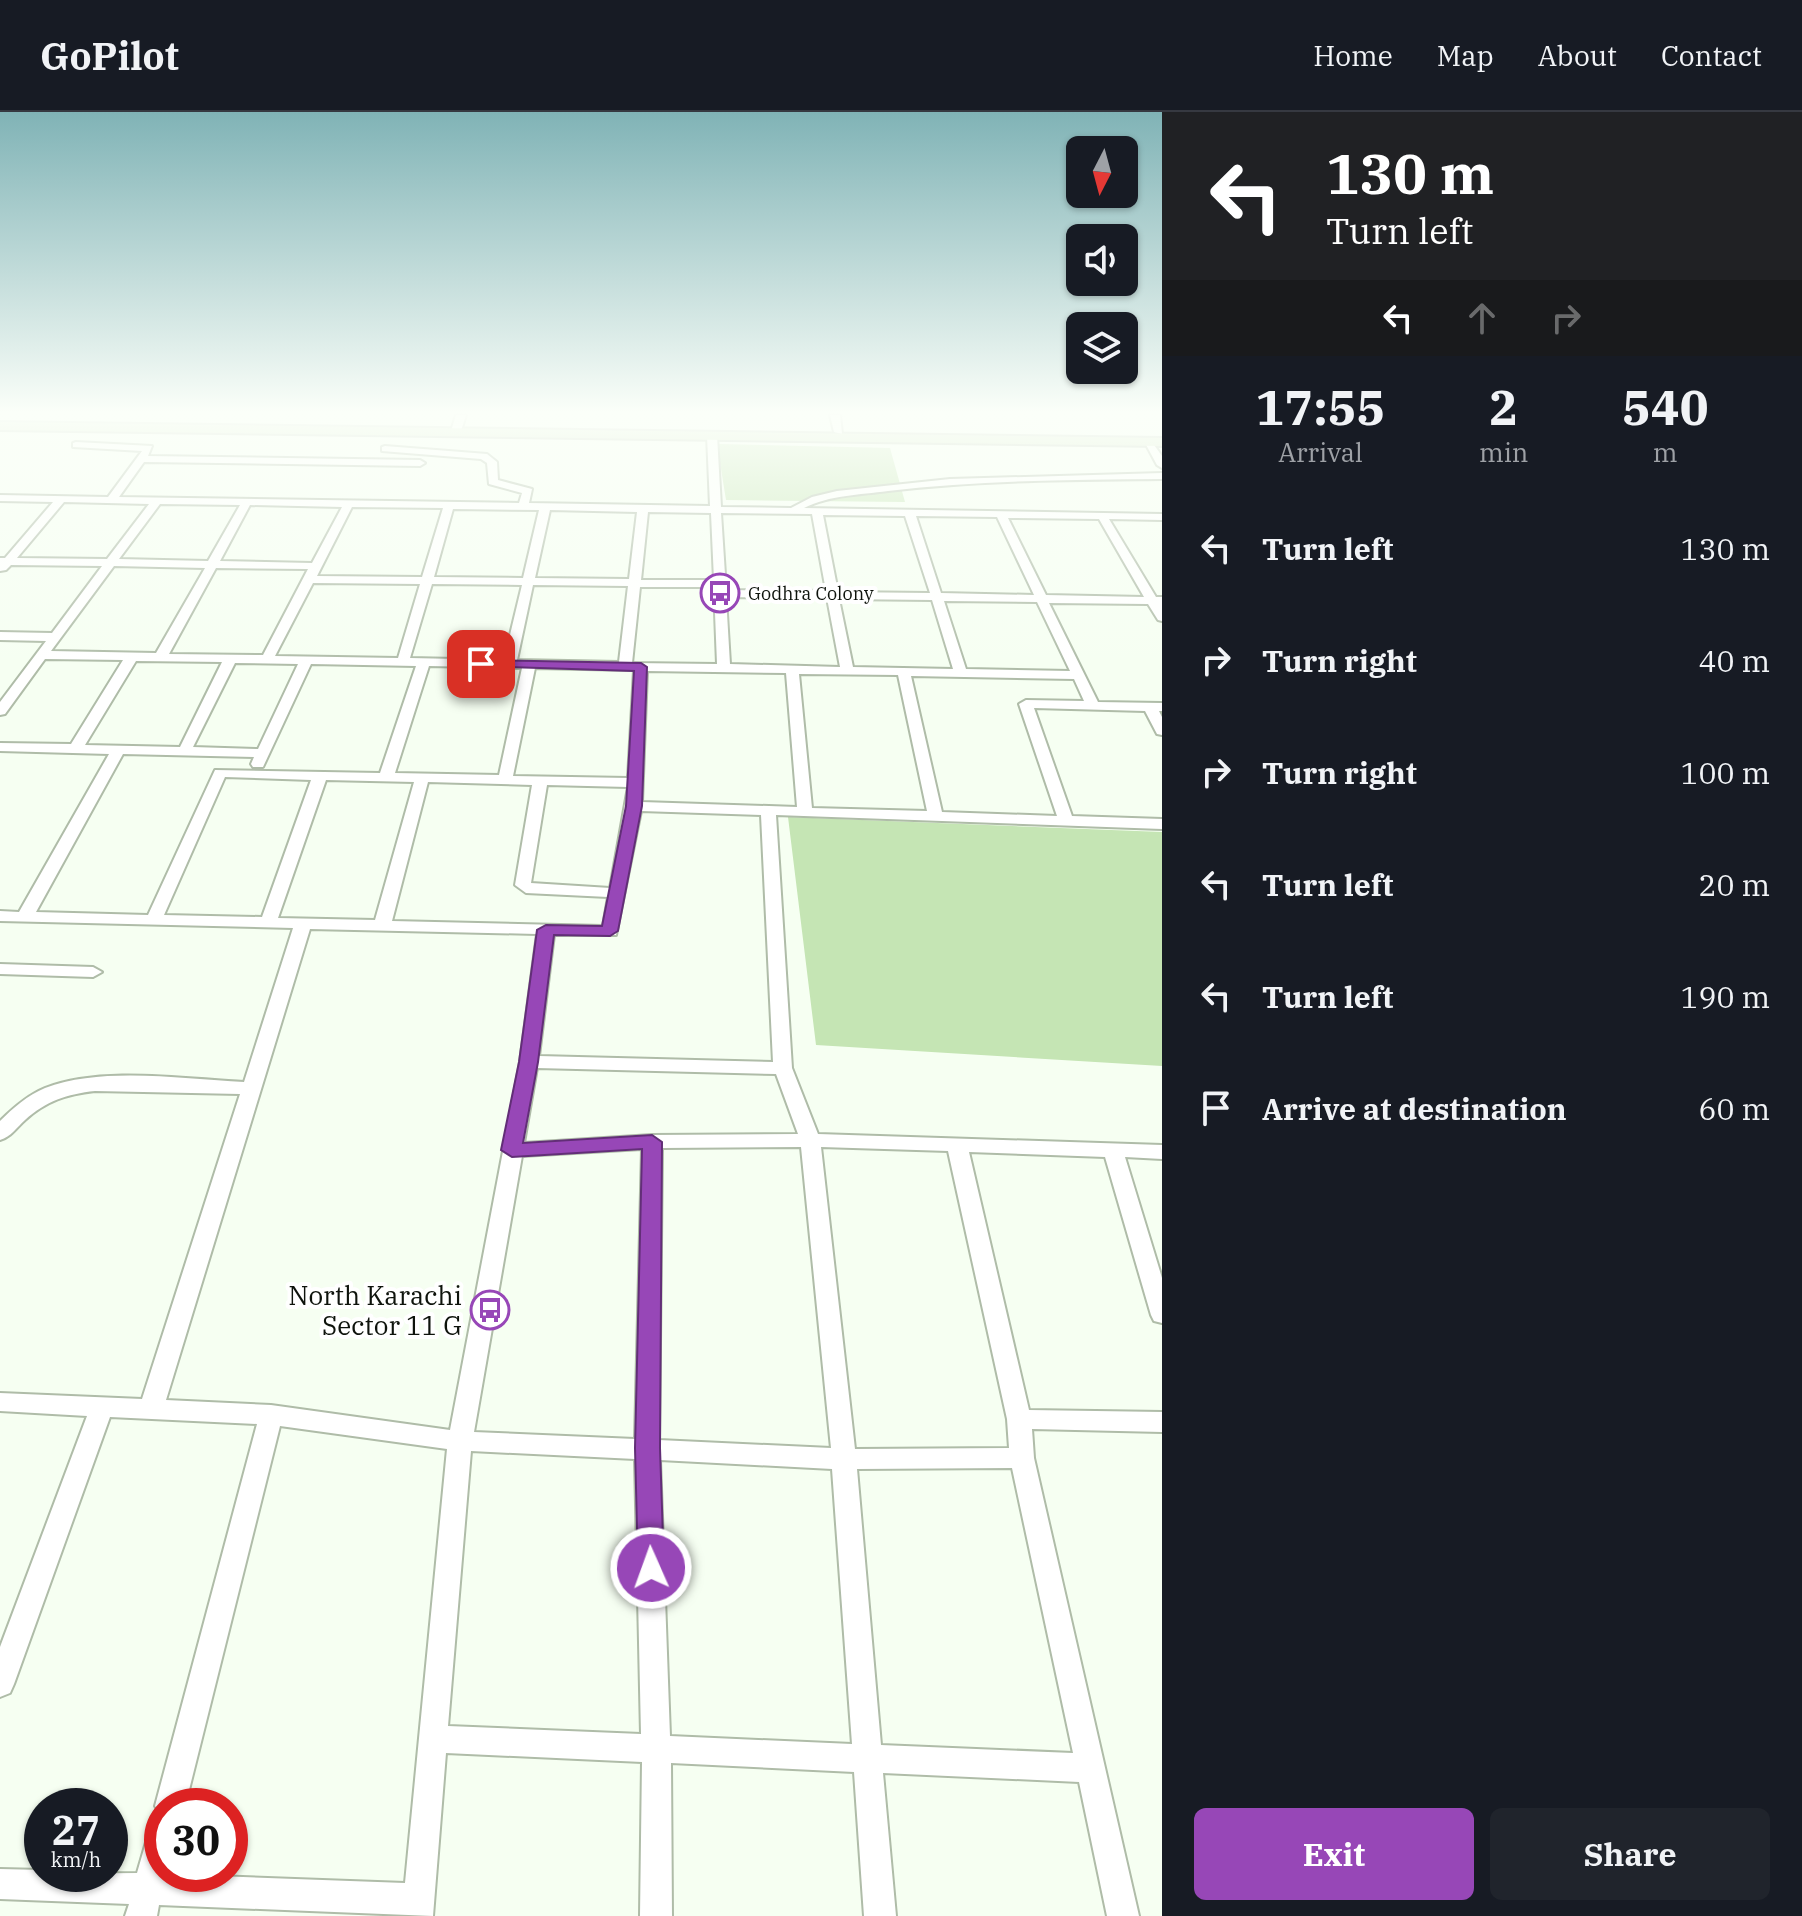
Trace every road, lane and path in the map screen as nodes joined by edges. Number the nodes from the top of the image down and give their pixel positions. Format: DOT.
graph roads {
  1 [pos="61,499"];
  2 [pos="70,499"];
  3 [pos="525,499"];
  4 [pos="716,499"];
  5 [pos="819,499"];
  6 [pos="111,500"];
  7 [pos="157,500"];
  8 [pos="247,502"];
  9 [pos="349,503"];
  10 [pos="449,505"];
  11 [pos="523,507"];
  12 [pos="545,507"];
  13 [pos="643,509"];
  14 [pos="717,510"];
  15 [pos="790,512"];
  16 [pos="817,512"];
  17 [pos="910,514"];
  18 [pos="1001,515"];
  19 [pos="1102,516"];
  20 [pos="1162,517"];
  21 [pos="110,563"];
  22 [pos="3,564"];
  23 [pos="212,564"];
  24 [pos="316,566"];
  25 [pos="309,579"];
  26 [pos="427,580"];
  27 [pos="528,582"];
  28 [pos="634,583"];
  29 [pos="720,588"];
  30 [pos="833,595"];
  31 [pos="937,597"];
  32 [pos="1042,599"];
  33 [pos="1157,601"];
  34 [pos="1162,617"];
  35 [pos="0,636"];
  36 [pos="54,637"];
  37 [pos="40,655"];
  38 [pos="132,657"];
  39 [pos="160,658"];
  40 [pos="230,659"];
  41 [pos="267,659"];
  42 [pos="306,660"];
  43 [pos="403,662"];
  44 [pos="424,662"];
  45 [pos="510,664"];
  46 [pos="529,665"];
  47 [pos="633,667"];
  48 [pos="724,669"];
  49 [pos="792,670"];
  50 [pos="847,671"];
  51 [pos="904,672"];
  52 [pos="961,673"];
  53 [pos="1078,675"];
  54 [pos="1093,705"];
  55 [pos="1156,707"];
  56 [pos="0,711"];
  57 [pos="1162,731"];
  58 [pos="5,748"];
  59 [pos="75,749"];
  60 [pos="118,750"];
  61 [pos="184,752"];
  62 [pos="263,753"];
  63 [pos="0,763"];
  64 [pos="253,774"];
  65 [pos="320,775"];
  66 [pos="386,777"];
  67 [pos="422,778"];
  68 [pos="505,780"];
  69 [pos="540,781"];
  70 [pos="635,783"];
  71 [pos="634,806"];
  72 [pos="768,810"];
  73 [pos="805,812"];
  74 [pos="935,816"];
  75 [pos="1066,821"];
  76 [pos="1162,824"];
  77 [pos="617,893"];
  78 [pos="0,916"];
  79 [pos="25,916"];
  80 [pos="154,920"];
  81 [pos="268,923"];
  82 [pos="303,924"];
  83 [pos="382,926"];
  84 [pos="546,930"];
  85 [pos="0,969"];
  86 [pos="93,972"];
  87 [pos="529,1062"];
  88 [pos="783,1068"];
  89 [pos="252,1088"];
  90 [pos="0,1133"];
  91 [pos="810,1140"];
  92 [pos="652,1142"];
  93 [pos="957,1145"];
  94 [pos="512,1150"];
  95 [pos="1113,1150"];
  96 [pos="1162,1152"];
  97 [pos="1162,1315"];
  98 [pos="0,1402"];
  99 [pos="102,1407"];
  100 [pos="151,1409"];
  101 [pos="271,1415"];
  102 [pos="1019,1419"];
  103 [pos="1162,1422"];
  104 [pos="460,1441"];
  105 [pos="647,1448"];
  106 [pos="1022,1458"];
  107 [pos="844,1459"];
  108 [pos="0,1684"];
  109 [pos="435,1739"];
  110 [pos="656,1747"];
  111 [pos="865,1759"];
  112 [pos="1089,1768"];
  113 [pos="175,1788"];
  114 [pos="0,1884"];
  115 [pos="145,1903"];
  116 [pos="418,1908"];
  117 [pos="656,1916"];
  118 [pos="880,1916"];
  119 [pos="1123,1916"];
  1 -- 22 [label="street"];
  2 -- 6 [label="street"];
  3 -- 11 [label="street"];
  4 -- 14 [label="street"];
  5 -- 15 [label="street"];
  6 -- 7 [label="street"];
  7 -- 8 [label="street"];
  7 -- 21 [label="street"];
  8 -- 9 [label="street"];
  8 -- 23 [label="street"];
  9 -- 10 [label="street"];
  9 -- 24 [label="street"];
  10 -- 11 [label="street"];
  10 -- 26 [label="street"];
  11 -- 12 [label="street"];
  12 -- 13 [label="street"];
  12 -- 27 [label="street"];
  13 -- 14 [label="street"];
  13 -- 28 [label="street"];
  14 -- 15 [label="street"];
  14 -- 29 [label="street"];
  15 -- 16 [label="street"];
  16 -- 17 [label="street"];
  16 -- 30 [label="street"];
  17 -- 18 [label="street"];
  17 -- 31 [label="street"];
  18 -- 19 [label="street"];
  18 -- 32 [label="street"];
  19 -- 20 [label="street"];
  19 -- 33 [label="street"];
  21 -- 22 [label="street"];
  21 -- 23 [label="street"];
  21 -- 36 [label="street"];
  23 -- 24 [label="street"];
  23 -- 39 [label="street"];
  24 -- 25 [label="street"];
  25 -- 26 [label="street"];
  25 -- 41 [label="street"];
  26 -- 27 [label="street"];
  26 -- 43 [label="street"];
  27 -- 28 [label="street"];
  27 -- 45 [label="street"];
  28 -- 29 [label="street"];
  28 -- 47 [label="street"];
  29 -- 30 [label="street"];
  29 -- 48 [label="street"];
  30 -- 31 [label="street"];
  30 -- 50 [label="street"];
  31 -- 32 [label="street"];
  31 -- 52 [label="street"];
  32 -- 33 [label="street"];
  32 -- 53 [label="street"];
  33 -- 34 [label="street"];
  35 -- 36 [label="street"];
  36 -- 37 [label="street"];
  37 -- 38 [label="street"];
  37 -- 56 [label="street"];
  38 -- 39 [label="street"];
  38 -- 59 [label="street"];
  39 -- 40 [label="street"];
  40 -- 41 [label="street"];
  40 -- 61 [label="street"];
  41 -- 42 [label="street"];
  42 -- 43 [label="street"];
  42 -- 62 [label="street"];
  43 -- 44 [label="street"];
  44 -- 45 [label="street"];
  44 -- 66 [label="street"];
  45 -- 46 [label="street"];
  46 -- 47 [label="street"];
  46 -- 68 [label="street"];
  47 -- 48 [label="street"];
  47 -- 70 [label="street"];
  48 -- 49 [label="street"];
  49 -- 50 [label="street"];
  49 -- 73 [label="street"];
  50 -- 51 [label="street"];
  51 -- 52 [label="street"];
  51 -- 74 [label="street"];
  52 -- 53 [label="street"];
  53 -- 54 [label="street"];
  54 -- 55 [label="street"];
  54 -- 75 [label="street"];
  55 -- 57 [label="street"];
  58 -- 59 [label="street"];
  58 -- 63 [label="street"];
  59 -- 60 [label="street"];
  60 -- 61 [label="street"];
  60 -- 79 [label="street"];
  61 -- 62 [label="street"];
  62 -- 64 [label="street"];
  64 -- 65 [label="street"];
  64 -- 80 [label="street"];
  65 -- 66 [label="street"];
  65 -- 81 [label="street"];
  66 -- 67 [label="street"];
  67 -- 68 [label="street"];
  67 -- 83 [label="street"];
  68 -- 69 [label="street"];
  69 -- 70 [label="street"];
  69 -- 77 [label="street"];
  70 -- 71 [label="street"];
  71 -- 72 [label="street"];
  71 -- 77 [label="street"];
  72 -- 73 [label="street"];
  72 -- 88 [label="street"];
  73 -- 74 [label="street"];
  74 -- 75 [label="street"];
  75 -- 76 [label="street"];
  77 -- 84 [label="street"];
  78 -- 79 [label="street"];
  79 -- 80 [label="street"];
  80 -- 81 [label="street"];
  81 -- 82 [label="street"];
  82 -- 83 [label="street"];
  82 -- 89 [label="street"];
  83 -- 84 [label="street"];
  84 -- 87 [label="street"];
  85 -- 86 [label="street"];
  87 -- 88 [label="street"];
  87 -- 94 [label="street"];
  88 -- 91 [label="street"];
  89 -- 90 [label="street"];
  89 -- 100 [label="street"];
  91 -- 92 [label="street"];
  91 -- 93 [label="street"];
  91 -- 107 [label="street"];
  92 -- 94 [label="street"];
  92 -- 105 [label="street"];
  93 -- 95 [label="street"];
  93 -- 102 [label="street"];
  94 -- 104 [label="street"];
  95 -- 96 [label="street"];
  95 -- 97 [label="street"];
  98 -- 99 [label="street"];
  99 -- 100 [label="street"];
  99 -- 108 [label="street"];
  100 -- 101 [label="street"];
  101 -- 104 [label="street"];
  101 -- 113 [label="street"];
  102 -- 103 [label="street"];
  102 -- 106 [label="street"];
  104 -- 105 [label="street"];
  104 -- 109 [label="street"];
  105 -- 107 [label="street"];
  105 -- 110 [label="street"];
  106 -- 107 [label="street"];
  106 -- 112 [label="street"];
  107 -- 111 [label="street"];
  109 -- 110 [label="street"];
  109 -- 116 [label="street"];
  110 -- 111 [label="street"];
  110 -- 117 [label="street"];
  111 -- 112 [label="street"];
  111 -- 118 [label="street"];
  112 -- 119 [label="street"];
  114 -- 115 [label="street"];
  115 -- 116 [label="street"];
}
